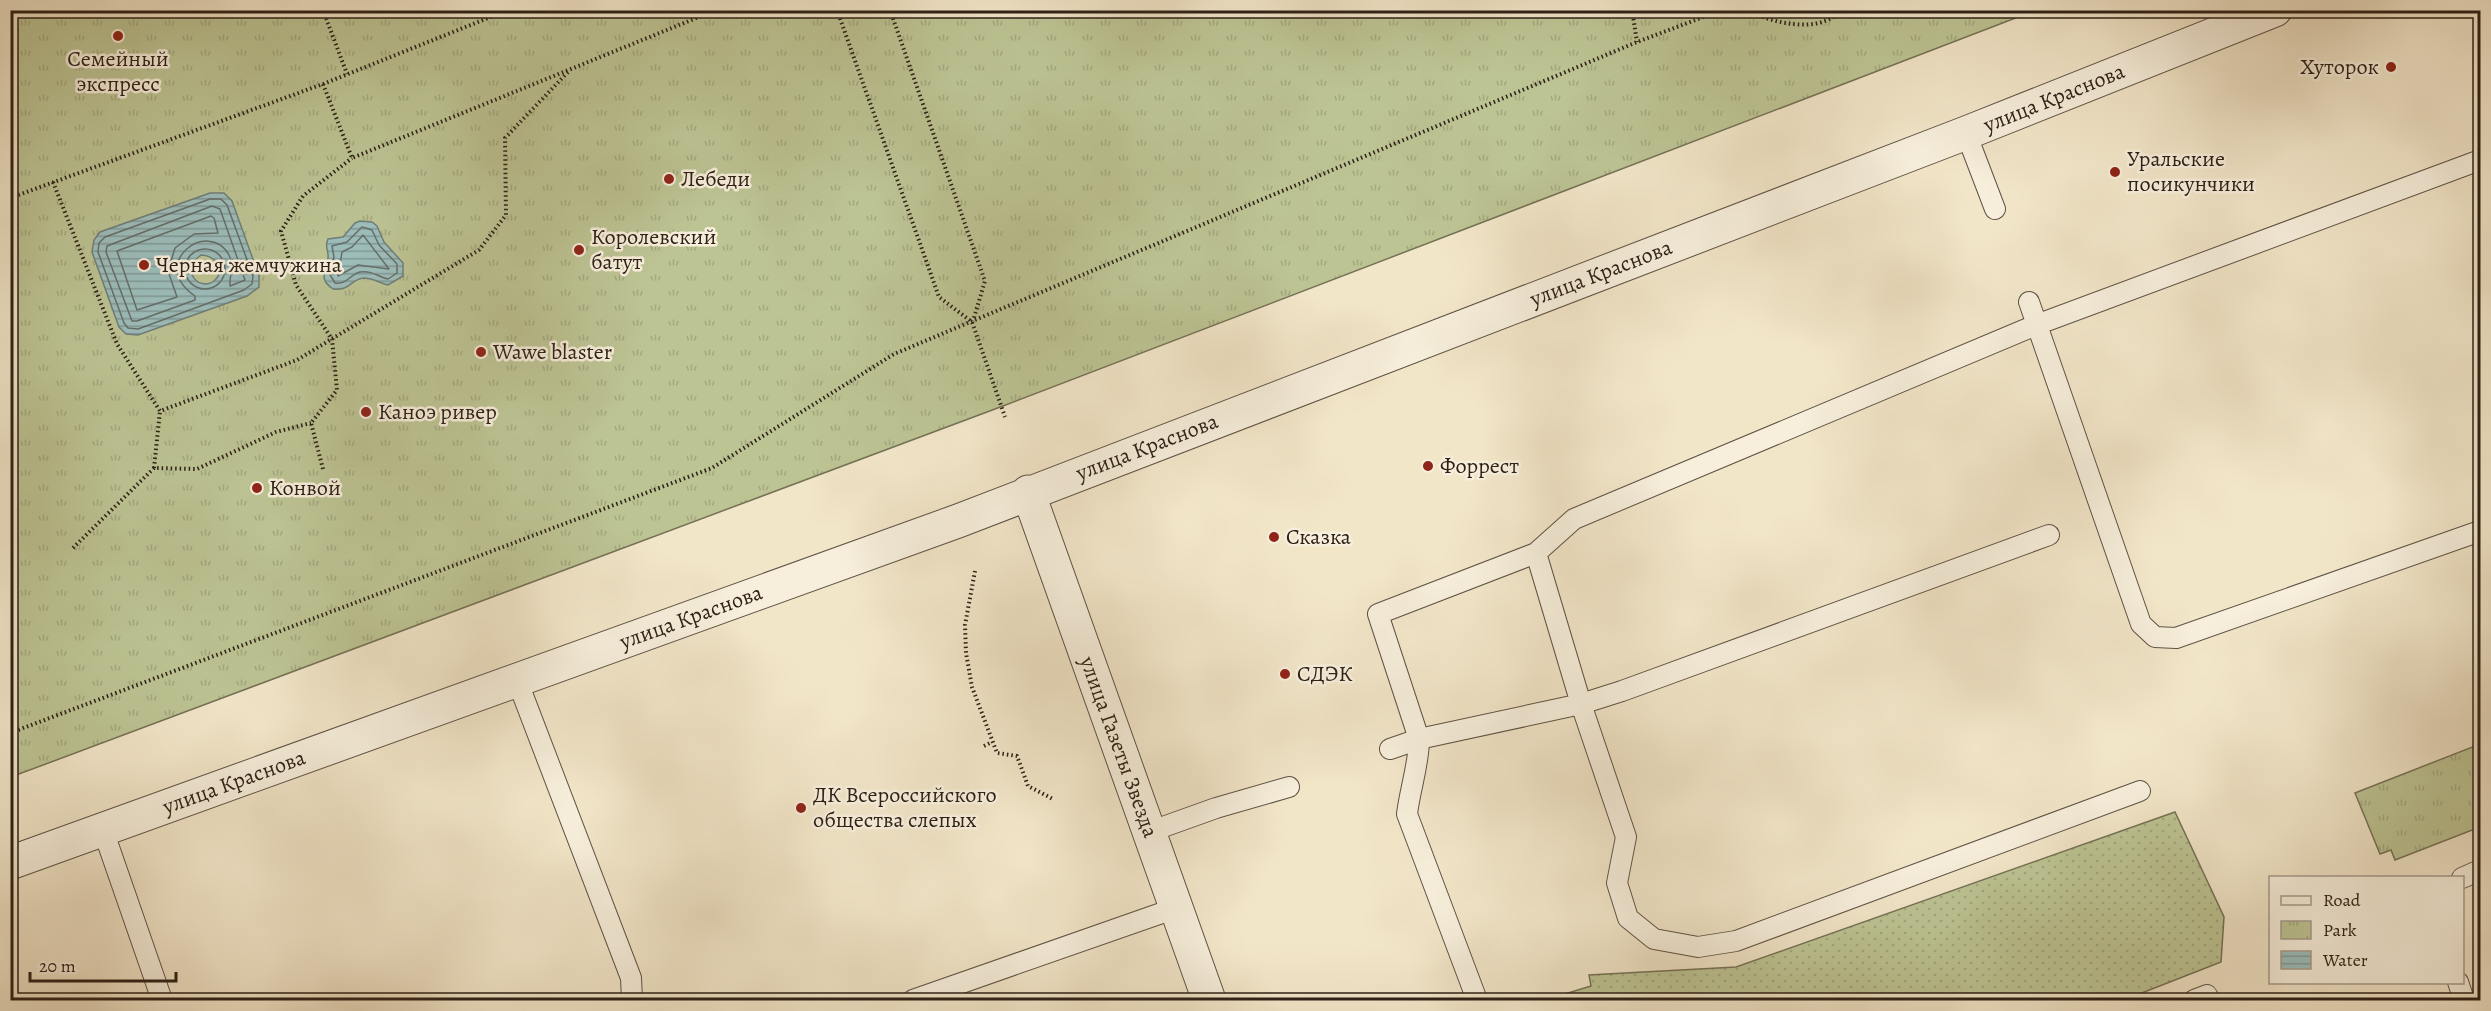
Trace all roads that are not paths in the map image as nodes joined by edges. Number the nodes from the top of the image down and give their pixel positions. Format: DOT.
graph roads {
  1 [pos="2276,10"];
  2 [pos="1966,133"];
  3 [pos="2481,160"];
  4 [pos="1995,209"];
  5 [pos="2029,302"];
  6 [pos="2037,325"];
  7 [pos="1028,492"];
  8 [pos="2481,531"];
  9 [pos="2049,535"];
  10 [pos="1536,553"];
  11 [pos="517,680"];
  12 [pos="1581,704"];
  13 [pos="1419,739"];
  14 [pos="1390,749"];
  15 [pos="1289,787"];
  16 [pos="2140,791"];
  17 [pos="103,830"];
  18 [pos="1149,832"];
  19 [pos="10,864"];
  20 [pos="2481,870"];
  21 [pos="2464,878"];
  22 [pos="1176,908"];
  23 [pos="2458,984"];
  24 [pos="162,1000"];
  25 [pos="632,1000"];
  26 [pos="914,1000"];
  27 [pos="1209,1000"];
  28 [pos="1477,1000"];
  29 [pos="2194,1000"];
  30 [pos="2209,1000"];
  31 [pos="2464,1000"];
  1 -- 2 [label="street, улица Краснова"];
  2 -- 4 [label="lane"];
  2 -- 7 [label="street, улица Краснова"];
  3 -- 6 [label="lane"];
  5 -- 6 [label="lane"];
  6 -- 8 [label="lane"];
  6 -- 10 [label="lane"];
  7 -- 11 [label="street, улица Краснова"];
  7 -- 18 [label="street, улица Газеты Звезда"];
  9 -- 12 [label="lane"];
  10 -- 12 [label="lane"];
  10 -- 13 [label="lane"];
  11 -- 17 [label="street, улица Краснова"];
  11 -- 25 [label="lane"];
  12 -- 13 [label="lane"];
  12 -- 16 [label="lane"];
  13 -- 14 [label="lane"];
  13 -- 28 [label="lane"];
  15 -- 18 [label="lane"];
  17 -- 19 [label="street, улица Краснова"];
  17 -- 24 [label="lane"];
  18 -- 22 [label="street, улица Газеты Звезда"];
  20 -- 21 [label="lane"];
  22 -- 26 [label="lane"];
  22 -- 27 [label="street, улица Газеты Звезда"];
  23 -- 31 [label="lane"];
  29 -- 30 [label="lane"];
}
